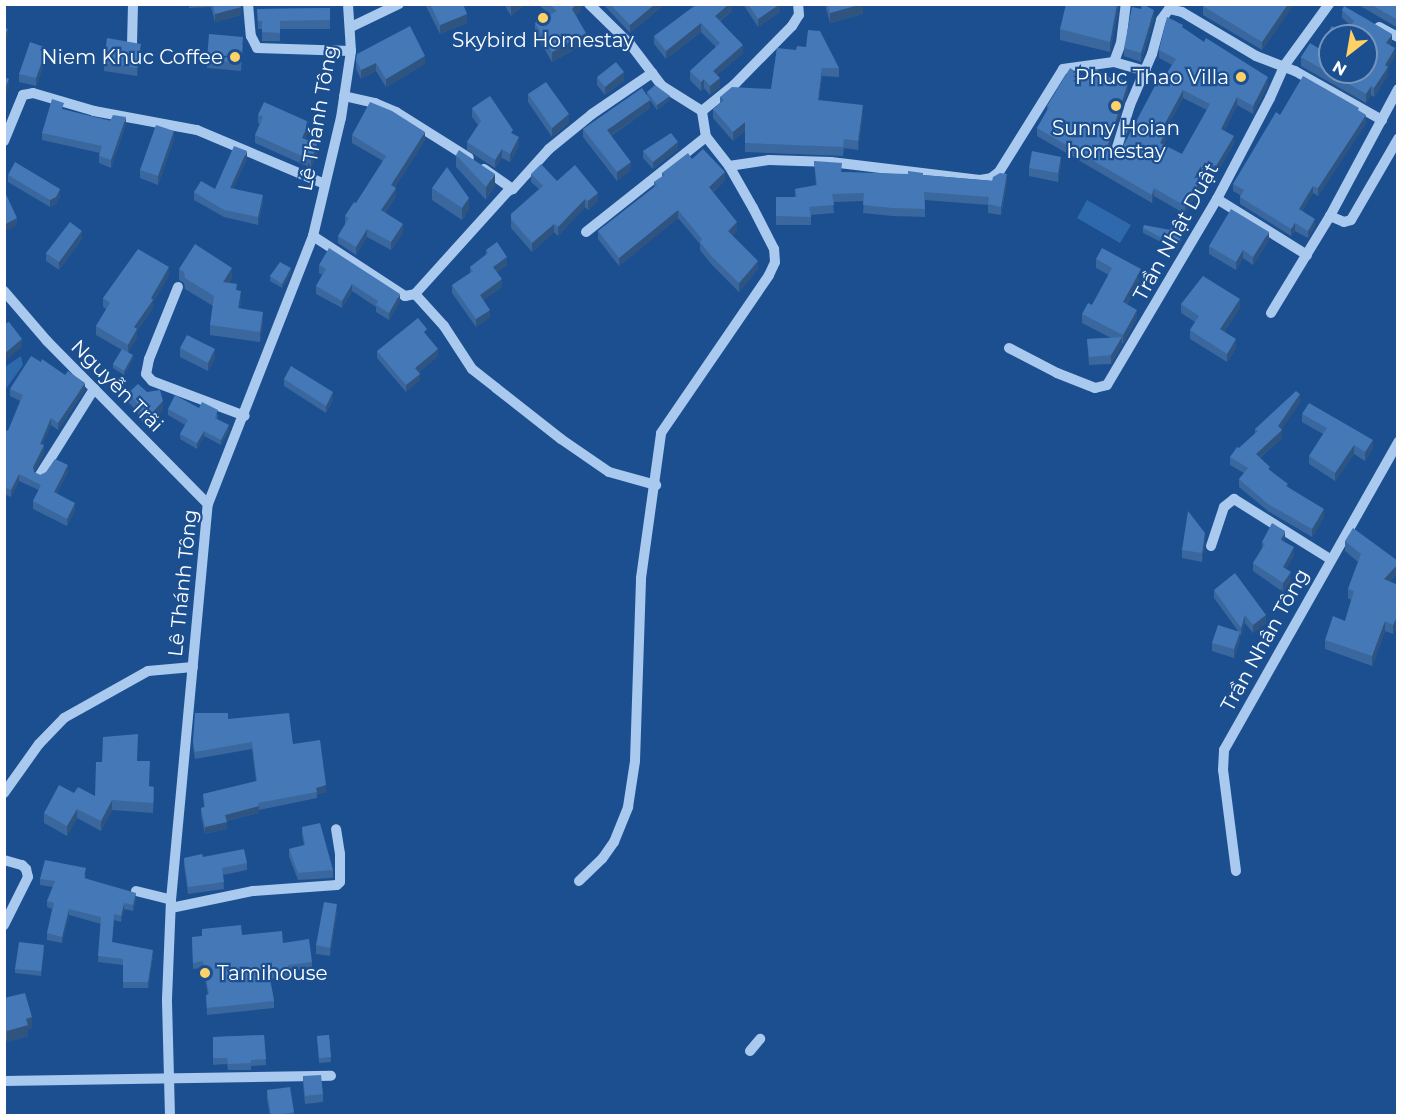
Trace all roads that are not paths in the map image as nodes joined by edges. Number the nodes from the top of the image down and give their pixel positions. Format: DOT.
graph roads {
  1 [pos="133,4"];
  2 [pos="248,4"];
  3 [pos="348,4"];
  4 [pos="399,4"];
  5 [pos="590,4"];
  6 [pos="798,4"];
  7 [pos="1126,4"];
  8 [pos="1329,4"];
  9 [pos="1368,20"];
  10 [pos="351,27"];
  11 [pos="1398,37"];
  12 [pos="132,45"];
  13 [pos="351,51"];
  14 [pos="1114,62"];
  15 [pos="1284,66"];
  16 [pos="1146,71"];
  17 [pos="652,73"];
  18 [pos="1398,89"];
  19 [pos="344,96"];
  20 [pos="702,111"];
  21 [pos="1382,120"];
  22 [pos="706,137"];
  23 [pos="1398,139"];
  24 [pos="4,141"];
  25 [pos="1115,154"];
  26 [pos="729,166"];
  27 [pos="325,184"];
  28 [pos="513,189"];
  29 [pos="1217,199"];
  30 [pos="1330,216"];
  31 [pos="586,232"];
  32 [pos="313,236"];
  33 [pos="1307,255"];
  34 [pos="178,287"];
  35 [pos="4,291"];
  36 [pos="415,294"];
  37 [pos="1271,314"];
  38 [pos="1009,348"];
  39 [pos="94,389"];
  40 [pos="245,416"];
  41 [pos="1398,442"];
  42 [pos="40,475"];
  43 [pos="656,485"];
  44 [pos="208,504"];
  45 [pos="1211,546"];
  46 [pos="1330,559"];
  47 [pos="193,667"];
  48 [pos="4,793"];
  49 [pos="336,829"];
  50 [pos="4,860"];
  51 [pos="1236,871"];
  52 [pos="579,881"];
  53 [pos="136,891"];
  54 [pos="171,904"];
  55 [pos="4,925"];
  56 [pos="760,1039"];
  57 [pos="750,1051"];
  58 [pos="331,1076"];
  59 [pos="167,1079"];
  60 [pos="4,1081"];
  61 [pos="170,1116"];
  1 -- 12 [label="street"];
  2 -- 13 [label="street"];
  3 -- 10 [label="street, Lê Thánh Tông"];
  4 -- 10 [label="street"];
  5 -- 17 [label="street"];
  6 -- 20 [label="street"];
  7 -- 14 [label="street"];
  8 -- 15 [label="street, Trần Nhật Duật"];
  9 -- 11 [label="street"];
  10 -- 13 [label="street, Lê Thánh Tông"];
  13 -- 19 [label="street, Lê Thánh Tông"];
  14 -- 16 [label="street"];
  14 -- 26 [label="street"];
  15 -- 16 [label="street"];
  15 -- 21 [label="street"];
  15 -- 29 [label="street, Trần Nhật Duật"];
  16 -- 25 [label="street"];
  17 -- 20 [label="street"];
  17 -- 28 [label="street"];
  18 -- 21 [label="street"];
  19 -- 27 [label="street, Lê Thánh Tông"];
  19 -- 28 [label="street"];
  20 -- 22 [label="street"];
  21 -- 30 [label="street"];
  22 -- 26 [label="street"];
  22 -- 31 [label="street"];
  23 -- 30 [label="street"];
  24 -- 27 [label="street"];
  26 -- 43 [label="street"];
  27 -- 32 [label="street, Lê Thánh Tông"];
  28 -- 36 [label="street"];
  29 -- 33 [label="street"];
  29 -- 38 [label="street, Trần Nhật Duật"];
  30 -- 33 [label="street"];
  32 -- 36 [label="street"];
  32 -- 40 [label="street, Lê Thánh Tông"];
  33 -- 37 [label="street"];
  34 -- 40 [label="street"];
  35 -- 39 [label="street, Nguyễn Trãi"];
  36 -- 43 [label="street"];
  39 -- 42 [label="street"];
  39 -- 44 [label="street, Nguyễn Trãi"];
  40 -- 44 [label="street, Lê Thánh Tông"];
  41 -- 46 [label="street, Trần Nhân Tông"];
  43 -- 52 [label="street"];
  44 -- 47 [label="street, Lê Thánh Tông"];
  45 -- 46 [label="street"];
  46 -- 51 [label="street, Trần Nhân Tông"];
  47 -- 48 [label="street"];
  47 -- 54 [label="street, Lê Thánh Tông"];
  49 -- 54 [label="street"];
  50 -- 55 [label="street"];
  53 -- 54 [label="street"];
  54 -- 59 [label="street, Lê Thánh Tông"];
  56 -- 57 [label="street"];
  58 -- 59 [label="street"];
  59 -- 60 [label="street"];
  59 -- 61 [label="street, Lê Thánh Tông"];
}
